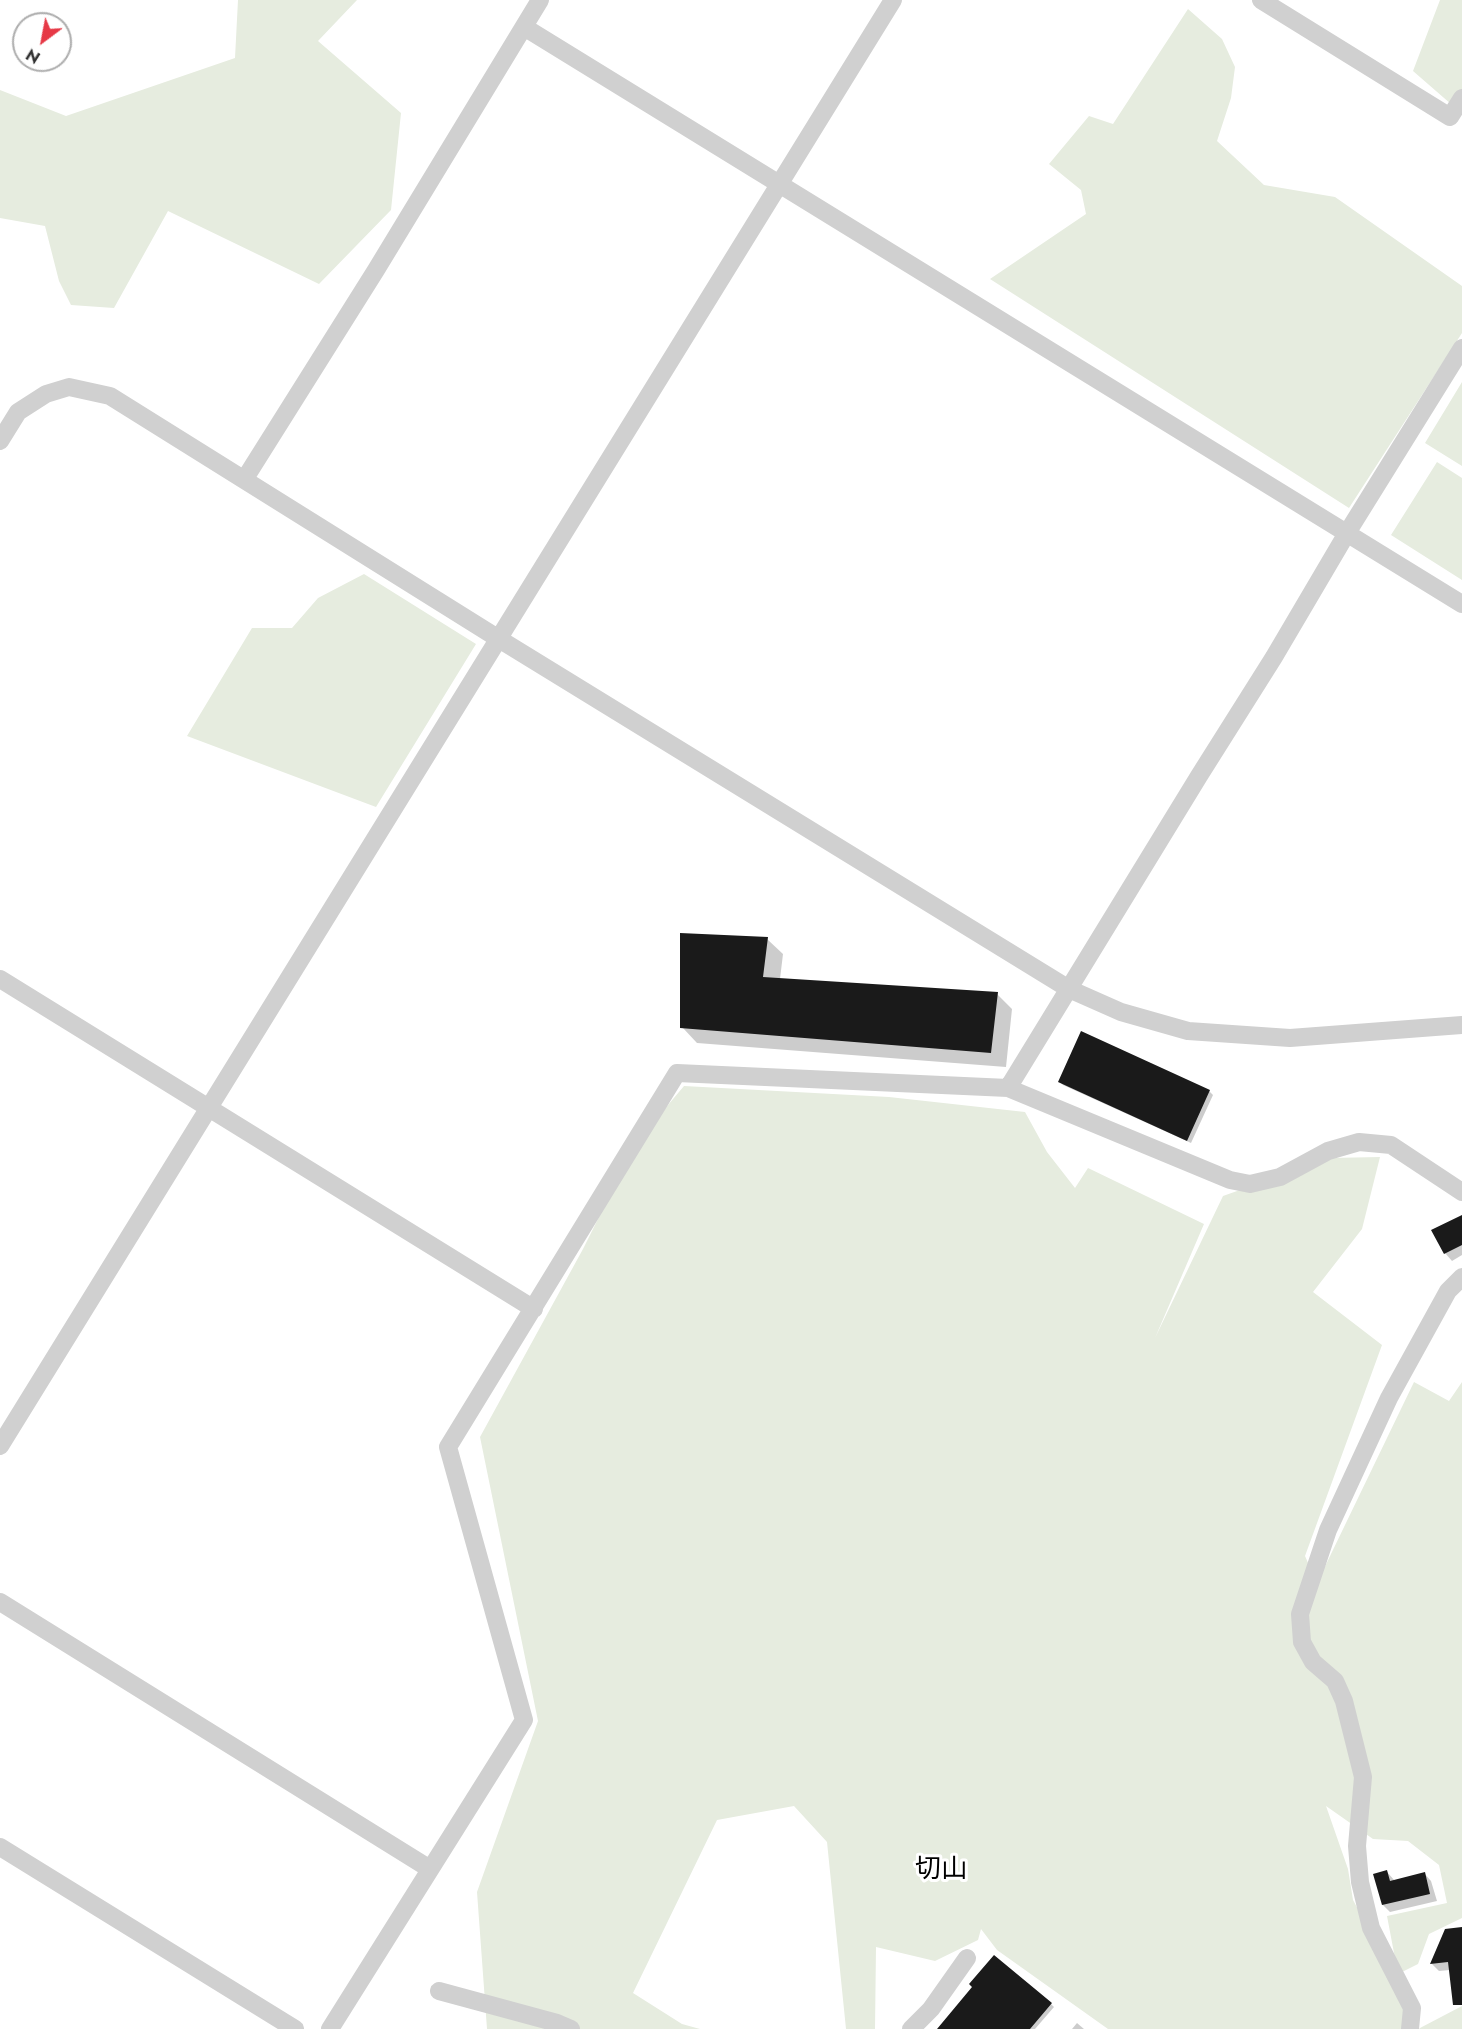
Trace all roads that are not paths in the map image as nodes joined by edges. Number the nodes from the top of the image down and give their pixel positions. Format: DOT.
graph roads {
  1 [pos="540,0"];
  2 [pos="893,0"];
  3 [pos="1261,0"];
  4 [pos="524,27"];
  5 [pos="1462,98"];
  6 [pos="780,184"];
  7 [pos="1462,348"];
  8 [pos="0,441"];
  9 [pos="244,480"];
  10 [pos="1347,533"];
  11 [pos="1462,604"];
  12 [pos="499,639"];
  13 [pos="0,979"];
  14 [pos="1068,989"];
  15 [pos="1462,1025"];
  16 [pos="1008,1088"];
  17 [pos="209,1109"];
  18 [pos="1462,1192"];
  19 [pos="1462,1277"];
  20 [pos="534,1309"];
  21 [pos="0,1446"];
  22 [pos="0,1602"];
  23 [pos="0,1847"];
  24 [pos="430,1869"];
  25 [pos="967,1959"];
  26 [pos="439,1991"];
  27 [pos="295,2029"];
  28 [pos="330,2029"];
  29 [pos="571,2029"];
  30 [pos="910,2029"];
  31 [pos="1410,2029"];
  1 -- 4 [label="street"];
  2 -- 6 [label="street"];
  3 -- 5 [label="street"];
  4 -- 6 [label="street"];
  4 -- 9 [label="street"];
  6 -- 10 [label="street"];
  6 -- 12 [label="street"];
  7 -- 10 [label="street"];
  8 -- 9 [label="street"];
  9 -- 12 [label="street"];
  10 -- 11 [label="street"];
  10 -- 14 [label="street"];
  12 -- 14 [label="street"];
  12 -- 17 [label="street"];
  13 -- 17 [label="street"];
  14 -- 15 [label="street"];
  14 -- 16 [label="street"];
  16 -- 18 [label="street"];
  16 -- 20 [label="street"];
  17 -- 20 [label="street"];
  17 -- 21 [label="street"];
  19 -- 31 [label="street"];
  20 -- 24 [label="street"];
  22 -- 24 [label="street"];
  23 -- 27 [label="street"];
  24 -- 28 [label="street"];
  25 -- 30 [label="street"];
  26 -- 29 [label="street"];
}
